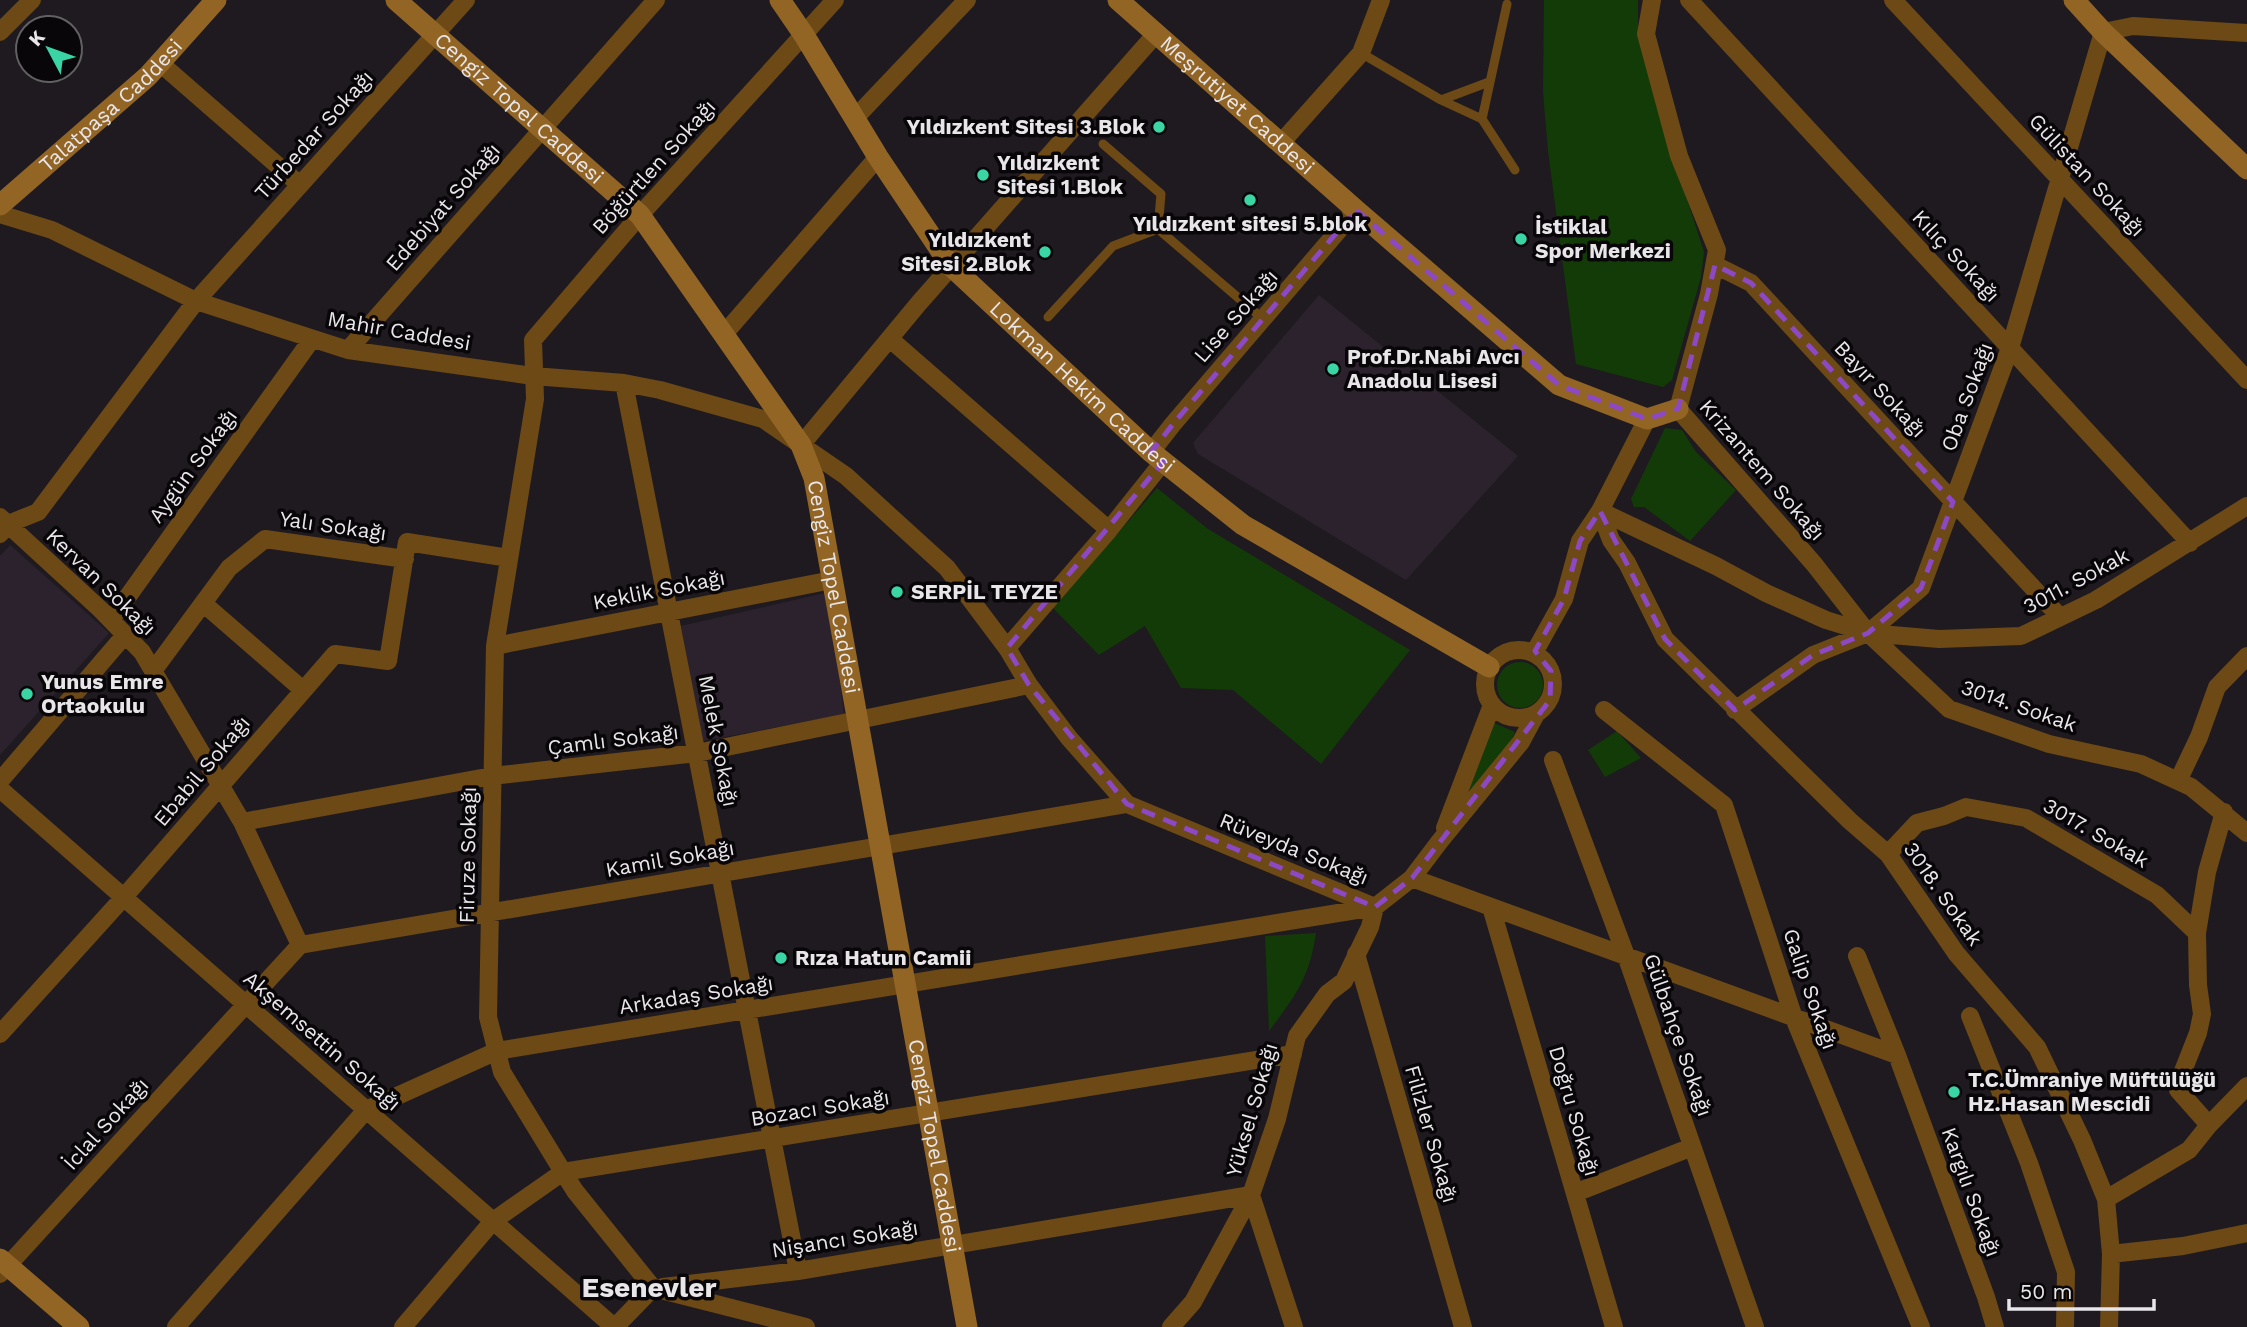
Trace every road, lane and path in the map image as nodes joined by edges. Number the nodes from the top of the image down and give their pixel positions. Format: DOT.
graph roads {
  1 [pos="32,0"];
  2 [pos="216,0"];
  3 [pos="396,0"];
  4 [pos="467,0"];
  5 [pos="656,0"];
  6 [pos="780,0"];
  7 [pos="835,0"];
  8 [pos="967,0"];
  9 [pos="1118,0"];
  10 [pos="1381,0"];
  11 [pos="1652,0"];
  12 [pos="1689,0"];
  13 [pos="1894,0"];
  14 [pos="2074,0"];
  15 [pos="1507,4"];
  16 [pos="0,32"];
  17 [pos="2103,32"];
  18 [pos="2247,33"];
  19 [pos="435,34"];
  20 [pos="804,35"];
  21 [pos="1155,35"];
  22 [pos="1361,53"];
  23 [pos="160,63"];
  24 [pos="1489,82"];
  25 [pos="1441,100"];
  26 [pos="854,118"];
  27 [pos="1482,119"];
  28 [pos="542,129"];
  29 [pos="1103,144"];
  30 [pos="1280,144"];
  31 [pos="878,157"];
  32 [pos="2247,169"];
  33 [pos="1515,170"];
  34 [pos="2060,180"];
  35 [pos="300,185"];
  36 [pos="0,205"];
  37 [pos="1356,210"];
  38 [pos="0,214"];
  39 [pos="640,215"];
  40 [pos="1158,229"];
  41 [pos="1716,265"];
  42 [pos="951,266"];
  43 [pos="196,301"];
  44 [pos="1048,317"];
  45 [pos="1263,319"];
  46 [pos="724,334"];
  47 [pos="312,339"];
  48 [pos="890,339"];
  49 [pos="2010,348"];
  50 [pos="348,350"];
  51 [pos="533,376"];
  52 [pos="2247,380"];
  53 [pos="624,383"];
  54 [pos="1678,409"];
  55 [pos="1647,419"];
  56 [pos="801,446"];
  57 [pos="1157,457"];
  58 [pos="1953,502"];
  59 [pos="2247,506"];
  60 [pos="1600,511"];
  61 [pos="3,525"];
  62 [pos="1109,530"];
  63 [pos="2190,543"];
  64 [pos="509,558"];
  65 [pos="405,559"];
  66 [pos="832,580"];
  67 [pos="204,604"];
  68 [pos="669,611"];
  69 [pos="2060,617"];
  70 [pos="111,620"];
  71 [pos="1868,633"];
  72 [pos="125,635"];
  73 [pos="495,646"];
  74 [pos="1007,648"];
  75 [pos="1534,653"];
  76 [pos="2247,656"];
  77 [pos="1489,667"];
  78 [pos="153,671"];
  79 [pos="1029,685"];
  80 [pos="303,690"];
  81 [pos="1492,705"];
  82 [pos="1604,710"];
  83 [pos="1735,710"];
  84 [pos="1536,714"];
  85 [pos="858,720"];
  86 [pos="697,753"];
  87 [pos="1553,760"];
  88 [pos="492,776"];
  89 [pos="0,781"];
  90 [pos="2178,781"];
  91 [pos="220,787"];
  92 [pos="0,789"];
  93 [pos="1127,804"];
  94 [pos="2224,813"];
  95 [pos="242,822"];
  96 [pos="2247,833"];
  97 [pos="1440,841"];
  98 [pos="880,846"];
  99 [pos="1888,854"];
  100 [pos="720,874"];
  101 [pos="1412,878"];
  102 [pos="124,897"];
  103 [pos="1375,907"];
  104 [pos="1491,907"];
  105 [pos="489,913"];
  106 [pos="2197,933"];
  107 [pos="300,945"];
  108 [pos="1356,954"];
  109 [pos="1626,956"];
  110 [pos="1857,956"];
  111 [pos="905,984"];
  112 [pos="245,1004"];
  113 [pos="747,1010"];
  114 [pos="1970,1016"];
  115 [pos="1794,1017"];
  116 [pos="0,1034"];
  117 [pos="497,1051"];
  118 [pos="1293,1054"];
  119 [pos="1896,1055"];
  120 [pos="2247,1086"];
  121 [pos="366,1110"];
  122 [pos="929,1113"];
  123 [pos="2209,1125"];
  124 [pos="772,1139"];
  125 [pos="1692,1147"];
  126 [pos="563,1172"];
  127 [pos="1575,1193"];
  128 [pos="1251,1195"];
  129 [pos="2106,1199"];
  130 [pos="493,1221"];
  131 [pos="2247,1233"];
  132 [pos="953,1245"];
  133 [pos="2111,1254"];
  134 [pos="3,1266"];
  135 [pos="798,1271"];
  136 [pos="653,1288"];
  137 [pos="79,1327"];
  138 [pos="176,1327"];
  139 [pos="403,1327"];
  140 [pos="615,1327"];
  141 [pos="806,1327"];
  142 [pos="967,1327"];
  143 [pos="1171,1327"];
  144 [pos="1294,1327"];
  145 [pos="1463,1327"];
  146 [pos="1614,1327"];
  147 [pos="1755,1327"];
  148 [pos="1922,1327"];
  149 [pos="1994,1327"];
  150 [pos="2065,1327"];
  151 [pos="2109,1327"];
  1 -- 16 [label="street"];
  2 -- 23 [label="street, Talatpaşa Caddesi"];
  3 -- 19 [label="street, Cengiz Topel Caddesi"];
  4 -- 19 [label="street, Türbedar Sokağı"];
  5 -- 28 [label="street, Edebiyat Sokağı"];
  6 -- 20 [label="street, Lokman Hekim Caddesi"];
  7 -- 20 [label="street, Böğürtlen Sokağı"];
  8 -- 26 [label="street"];
  9 -- 21 [label="street, Meşrutiyet Caddesi"];
  10 -- 22 [label="street"];
  11 -- 41 [label="street, Krizantem Sokağı"];
  12 -- 49 [label="street, Kılıç Sokağı"];
  13 -- 34 [label="street, Gülistan Sokağı"];
  14 -- 17 [label="street"];
  15 -- 24 [label="lane"];
  17 -- 18 [label="street"];
  17 -- 32 [label="street"];
  17 -- 34 [label="street, Oba Sokağı"];
  19 -- 28 [label="street, Cengiz Topel Caddesi"];
  19 -- 35 [label="street, Türbedar Sokağı"];
  20 -- 26 [label="street, Lokman Hekim Caddesi"];
  20 -- 39 [label="street, Böğürtlen Sokağı"];
  21 -- 30 [label="street, Meşrutiyet Caddesi"];
  21 -- 42 [label="street"];
  22 -- 25 [label="lane"];
  22 -- 30 [label="street"];
  23 -- 35 [label="street"];
  23 -- 36 [label="street, Talatpaşa Caddesi"];
  24 -- 25 [label="lane"];
  24 -- 27 [label="lane"];
  25 -- 27 [label="lane"];
  26 -- 31 [label="street, Lokman Hekim Caddesi"];
  27 -- 33 [label="lane"];
  28 -- 39 [label="street, Cengiz Topel Caddesi"];
  28 -- 50 [label="street, Edebiyat Sokağı"];
  29 -- 40 [label="lane"];
  30 -- 37 [label="street, Meşrutiyet Caddesi"];
  31 -- 42 [label="street, Lokman Hekim Caddesi"];
  31 -- 46 [label="street"];
  34 -- 49 [label="street, Oba Sokağı"];
  34 -- 52 [label="street, Gülistan Sokağı"];
  35 -- 43 [label="street, Türbedar Sokağı"];
  37 -- 45 [label="street, Lise Sokağı"];
  37 -- 55 [label="street, Meşrutiyet Caddesi"];
  38 -- 43 [label="street, Mahir Caddesi"];
  39 -- 46 [label="street, Cengiz Topel Caddesi"];
  39 -- 51 [label="street, Böğürtlen Sokağı"];
  40 -- 44 [label="lane"];
  40 -- 45 [label="lane"];
  41 -- 54 [label="street, Krizantem Sokağı"];
  41 -- 58 [label="street, Bayır Sokağı"];
  42 -- 48 [label="street"];
  42 -- 57 [label="street, Lokman Hekim Caddesi"];
  43 -- 47 [label="street, Mahir Caddesi"];
  43 -- 61 [label="street, Türbedar Sokağı"];
  45 -- 57 [label="street, Lise Sokağı"];
  46 -- 56 [label="street, Cengiz Topel Caddesi"];
  47 -- 50 [label="street, Mahir Caddesi"];
  47 -- 70 [label="street, Aygün Sokağı"];
  48 -- 56 [label="street"];
  48 -- 62 [label="street"];
  49 -- 58 [label="street, Oba Sokağı"];
  49 -- 63 [label="street, Kılıç Sokağı"];
  50 -- 51 [label="street, Mahir Caddesi"];
  51 -- 53 [label="street, Mahir Caddesi"];
  51 -- 64 [label="street, Firuze Sokağı"];
  53 -- 56 [label="street, Mahir Caddesi"];
  53 -- 68 [label="street, Melek Sokağı"];
  54 -- 55 [label="street"];
  54 -- 71 [label="street, Krizantem Sokağı"];
  55 -- 60 [label="street"];
  56 -- 66 [label="street, Cengiz Topel Caddesi"];
  56 -- 74 [label="street, Rüveyda Sokağı"];
  57 -- 62 [label="street, Lise Sokağı"];
  57 -- 77 [label="street, Lokman Hekim Caddesi"];
  58 -- 69 [label="street, Bayır Sokağı"];
  58 -- 71 [label="street, Oba Sokağı"];
  59 -- 63 [label="street, 3011. Sokak"];
  60 -- 71 [label="street, 3014. Sokak"];
  60 -- 75 [label="street"];
  60 -- 83 [label="street, 3018. Sokak"];
  61 -- 70 [label="street, Kervan Sokağı"];
  62 -- 74 [label="street, Lise Sokağı"];
  63 -- 69 [label="street, 3011. Sokak"];
  64 -- 65 [label="street, Yalı Sokağı"];
  64 -- 73 [label="street, Firuze Sokağı"];
  65 -- 67 [label="street, Yalı Sokağı"];
  65 -- 80 [label="street, Ebabil Sokağı"];
  66 -- 68 [label="street, Keklik Sokağı"];
  66 -- 85 [label="street, Cengiz Topel Caddesi"];
  67 -- 78 [label="street, Yalı Sokağı"];
  67 -- 80 [label="street"];
  68 -- 73 [label="street, Keklik Sokağı"];
  68 -- 86 [label="street, Melek Sokağı"];
  69 -- 71 [label="street, 3011. Sokak"];
  70 -- 72 [label="street, Kervan Sokağı"];
  71 -- 83 [label="street"];
  71 -- 90 [label="street, 3014. Sokak"];
  72 -- 78 [label="street, Kervan Sokağı"];
  72 -- 89 [label="street"];
  73 -- 88 [label="street, Firuze Sokağı"];
  74 -- 79 [label="street, Rüveyda Sokağı"];
  75 -- 77 [label="street"];
  75 -- 84 [label="street"];
  76 -- 90 [label="street"];
  77 -- 81 [label="street"];
  78 -- 91 [label="street, Kervan Sokağı"];
  79 -- 85 [label="street, Çamlı Sokağı"];
  79 -- 93 [label="street, Rüveyda Sokağı"];
  80 -- 91 [label="street, Ebabil Sokağı"];
  81 -- 84 [label="street"];
  81 -- 97 [label="street"];
  82 -- 115 [label="street, Galip Sokağı"];
  83 -- 99 [label="street, 3018. Sokak"];
  84 -- 97 [label="street"];
  85 -- 86 [label="street, Çamlı Sokağı"];
  85 -- 98 [label="street, Cengiz Topel Caddesi"];
  86 -- 88 [label="street, Çamlı Sokağı"];
  86 -- 100 [label="street, Melek Sokağı"];
  87 -- 109 [label="street, Gülbahçe Sokağı"];
  88 -- 95 [label="street, Çamlı Sokağı"];
  88 -- 105 [label="street, Firuze Sokağı"];
  90 -- 94 [label="street, 3014. Sokak"];
  91 -- 95 [label="street, Kervan Sokağı"];
  91 -- 102 [label="street, Ebabil Sokağı"];
  92 -- 102 [label="street, Akşemsettin Sokağı"];
  93 -- 98 [label="street, Kamil Sokağı"];
  93 -- 103 [label="street, Rüveyda Sokağı"];
  94 -- 96 [label="street, 3014. Sokak"];
  94 -- 106 [label="street"];
  95 -- 107 [label="street, Kervan Sokağı"];
  97 -- 101 [label="street"];
  98 -- 100 [label="street, Kamil Sokağı"];
  98 -- 111 [label="street, Cengiz Topel Caddesi"];
  99 -- 106 [label="street, 3017. Sokak"];
  99 -- 129 [label="street, 3018. Sokak"];
  100 -- 105 [label="street, Kamil Sokağı"];
  100 -- 113 [label="street, Melek Sokağı"];
  101 -- 103 [label="street, Rüveyda Sokağı"];
  101 -- 104 [label="street"];
  102 -- 112 [label="street, Akşemsettin Sokağı"];
  102 -- 116 [label="street, Ebabil Sokağı"];
  103 -- 108 [label="street, Yüksel Sokağı"];
  103 -- 111 [label="street, Arkadaş Sokağı"];
  104 -- 109 [label="street"];
  104 -- 127 [label="street, Doğru Sokağı"];
  105 -- 107 [label="street, Kamil Sokağı"];
  105 -- 117 [label="street, Firuze Sokağı"];
  106 -- 123 [label="street"];
  107 -- 112 [label="street"];
  108 -- 118 [label="street, Yüksel Sokağı"];
  108 -- 145 [label="street, Filizler Sokağı"];
  109 -- 115 [label="street"];
  109 -- 125 [label="street, Gülbahçe Sokağı"];
  110 -- 119 [label="street, Kargılı Sokağı"];
  111 -- 113 [label="street, Arkadaş Sokağı"];
  111 -- 122 [label="street, Cengiz Topel Caddesi"];
  112 -- 121 [label="street, Akşemsettin Sokağı"];
  112 -- 134 [label="street, İclal Sokağı"];
  113 -- 117 [label="street, Arkadaş Sokağı"];
  113 -- 124 [label="street, Melek Sokağı"];
  114 -- 150 [label="street"];
  115 -- 119 [label="street"];
  115 -- 148 [label="street, Galip Sokağı"];
  117 -- 121 [label="street, Arkadaş Sokağı"];
  117 -- 126 [label="street, Firuze Sokağı"];
  118 -- 122 [label="street, Bozacı Sokağı"];
  118 -- 128 [label="street, Yüksel Sokağı"];
  119 -- 149 [label="street, Kargılı Sokağı"];
  120 -- 123 [label="street"];
  121 -- 130 [label="street, Akşemsettin Sokağı"];
  121 -- 138 [label="street"];
  122 -- 124 [label="street, Bozacı Sokağı"];
  122 -- 132 [label="street, Cengiz Topel Caddesi"];
  123 -- 129 [label="street"];
  124 -- 126 [label="street, Bozacı Sokağı"];
  124 -- 135 [label="street, Melek Sokağı"];
  125 -- 127 [label="street"];
  125 -- 147 [label="street, Gülbahçe Sokağı"];
  126 -- 130 [label="street, Bozacı Sokağı"];
  126 -- 136 [label="street, Firuze Sokağı"];
  127 -- 146 [label="street, Doğru Sokağı"];
  128 -- 132 [label="street, Nişancı Sokağı"];
  128 -- 143 [label="street, Yüksel Sokağı"];
  128 -- 144 [label="street"];
  129 -- 133 [label="street, 3018. Sokak"];
  130 -- 139 [label="street, Bozacı Sokağı"];
  130 -- 140 [label="street, Akşemsettin Sokağı"];
  131 -- 133 [label="street"];
  132 -- 135 [label="street, Nişancı Sokağı"];
  132 -- 142 [label="street, Cengiz Topel Caddesi"];
  133 -- 151 [label="street, 3018. Sokak"];
  134 -- 137 [label="street"];
  135 -- 136 [label="street, Nişancı Sokağı"];
  136 -- 140 [label="street"];
  136 -- 141 [label="street"];
}
